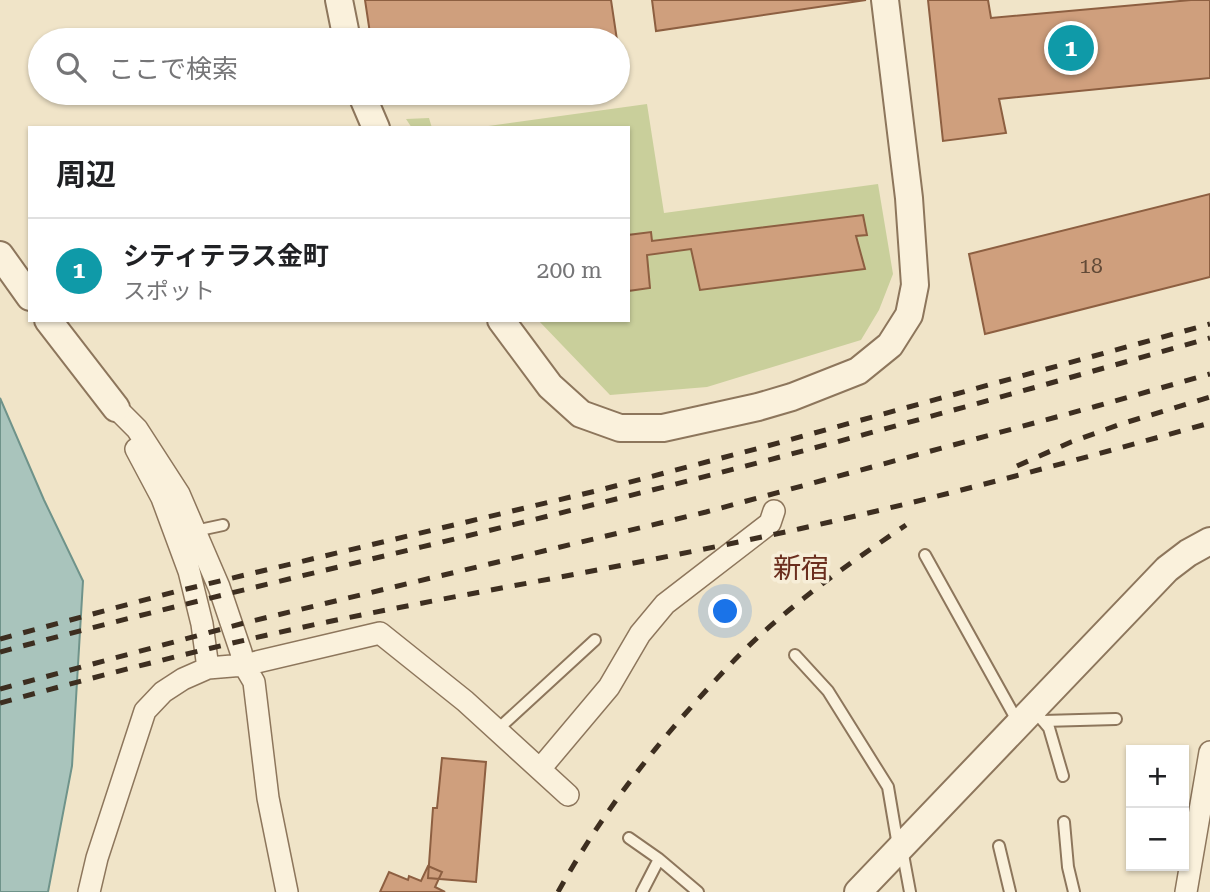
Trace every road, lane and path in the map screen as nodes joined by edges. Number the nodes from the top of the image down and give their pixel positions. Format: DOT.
graph roads {
  1 [pos="339,0"];
  2 [pos="885,0"];
  3 [pos="345,28"];
  4 [pos="366,105"];
  5 [pos="375,126"];
  6 [pos="0,255"];
  7 [pos="28,294"];
  8 [pos="49,322"];
  9 [pos="502,322"];
  10 [pos="116,408"];
  11 [pos="774,511"];
  12 [pos="223,525"];
  13 [pos="185,533"];
  14 [pos="1210,541"];
  15 [pos="925,555"];
  16 [pos="595,640"];
  17 [pos="795,655"];
  18 [pos="244,665"];
  19 [pos="208,668"];
  20 [pos="1031,718"];
  21 [pos="1116,719"];
  22 [pos="497,730"];
  23 [pos="1210,752"];
  24 [pos="540,769"];
  25 [pos="1063,776"];
  26 [pos="568,795"];
  27 [pos="1064,822"];
  28 [pos="629,838"];
  29 [pos="999,846"];
  30 [pos="900,848"];
  31 [pos="659,859"];
  32 [pos="89,892"];
  33 [pos="287,892"];
  34 [pos="642,892"];
  35 [pos="698,892"];
  36 [pos="858,892"];
  37 [pos="909,892"];
  38 [pos="1010,892"];
  39 [pos="1074,892"];
  40 [pos="1186,892"];
  1 -- 3 [label="street"];
  2 -- 9 [label="street"];
  4 -- 5 [label="street"];
  6 -- 7 [label="street"];
  8 -- 10 [label="street"];
  10 -- 13 [label="street"];
  11 -- 24 [label="street"];
  12 -- 13 [label="lane"];
  13 -- 18 [label="street"];
  13 -- 19 [label="street"];
  14 -- 20 [label="street"];
  15 -- 20 [label="lane"];
  16 -- 22 [label="lane"];
  17 -- 30 [label="lane"];
  18 -- 19 [label="street"];
  18 -- 22 [label="street"];
  18 -- 33 [label="street"];
  19 -- 32 [label="street"];
  20 -- 21 [label="lane"];
  20 -- 25 [label="lane"];
  20 -- 30 [label="street"];
  22 -- 24 [label="street"];
  23 -- 40 [label="street"];
  24 -- 26 [label="street"];
  27 -- 39 [label="lane"];
  28 -- 31 [label="lane"];
  29 -- 38 [label="lane"];
  30 -- 36 [label="street"];
  30 -- 37 [label="lane"];
  31 -- 34 [label="lane"];
  31 -- 35 [label="lane"];
}
